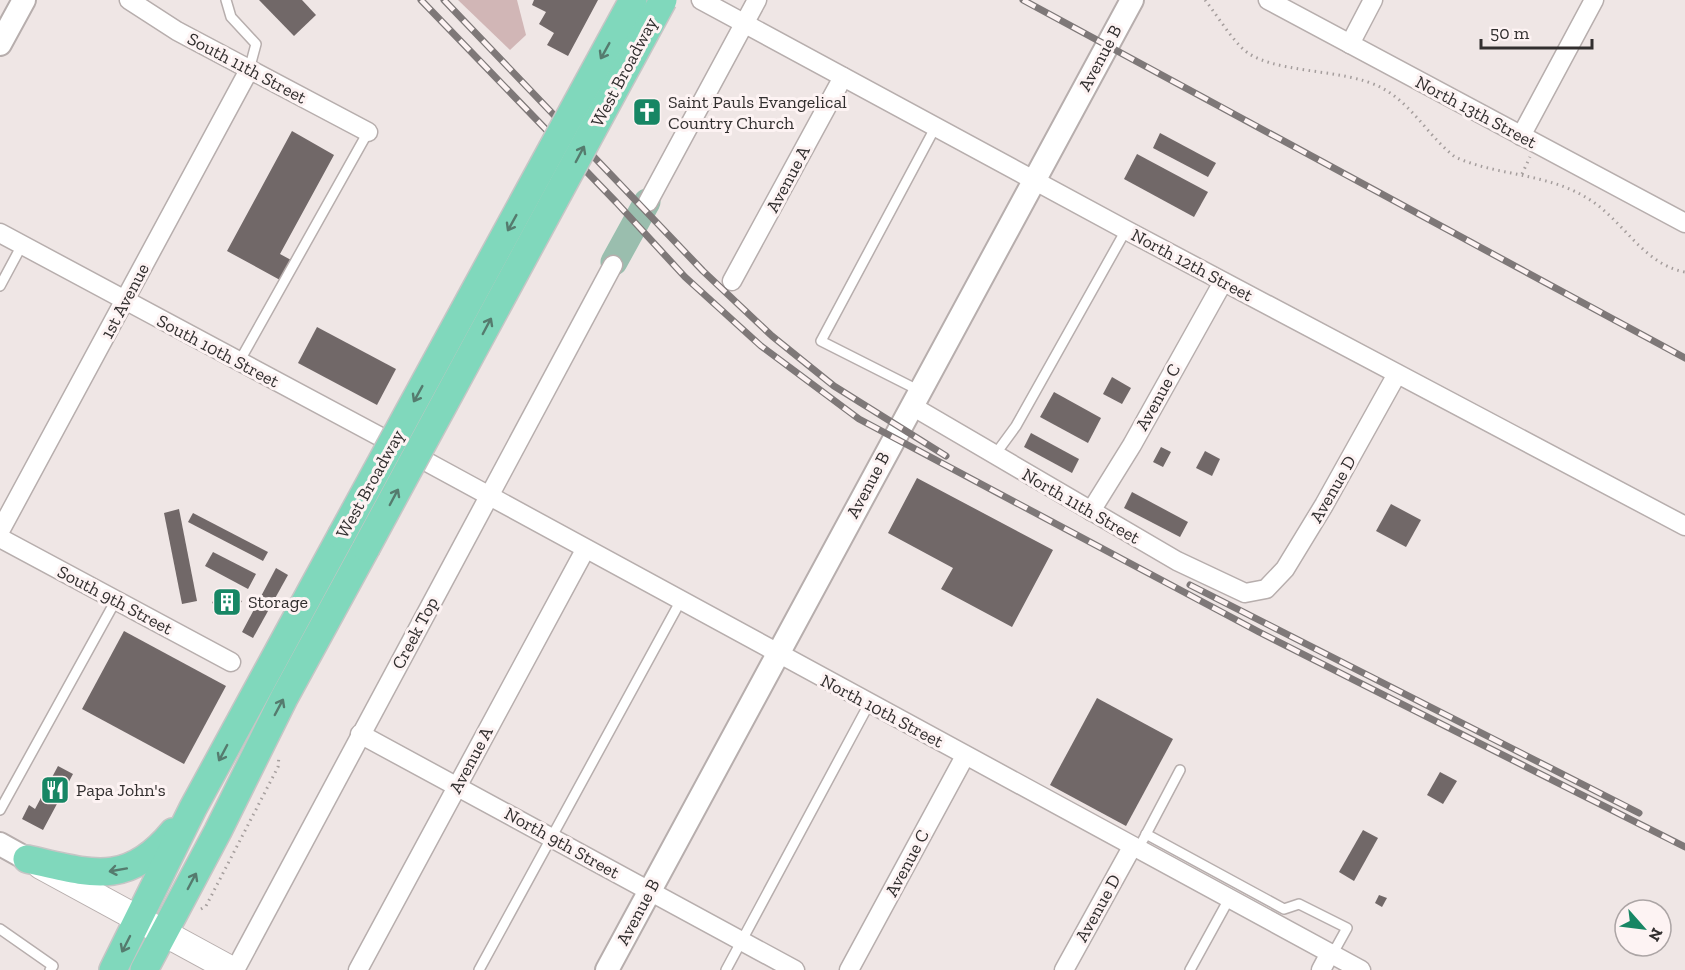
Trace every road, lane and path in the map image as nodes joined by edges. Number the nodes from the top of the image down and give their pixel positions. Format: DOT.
graph roads {
  1 [pos="24,0"];
  2 [pos="129,0"];
  3 [pos="226,0"];
  4 [pos="633,0"];
  5 [pos="663,0"];
  6 [pos="701,0"];
  7 [pos="757,0"];
  8 [pos="1132,0"];
  9 [pos="1205,0"];
  10 [pos="1268,0"];
  11 [pos="1373,0"];
  12 [pos="1594,0"];
  13 [pos="744,24"];
  14 [pos="0,44"];
  15 [pos="1350,44"];
  16 [pos="249,70"];
  17 [pos="843,76"];
  18 [pos="936,126"];
  19 [pos="368,132"];
  20 [pos="1521,136"];
  21 [pos="1034,180"];
  22 [pos="648,202"];
  23 [pos="1685,223"];
  24 [pos="1126,230"];
  25 [pos="0,233"];
  26 [pos="22,245"];
  27 [pos="613,265"];
  28 [pos="1685,272"];
  29 [pos="732,281"];
  30 [pos="1223,282"];
  31 [pos="0,286"];
  32 [pos="125,301"];
  33 [pos="239,362"];
  34 [pos="1397,374"];
  35 [pos="916,399"];
  36 [pos="405,450"];
  37 [pos="994,456"];
  38 [pos="488,497"];
  39 [pos="1091,511"];
  40 [pos="1685,526"];
  41 [pos="0,531"];
  42 [pos="0,538"];
  43 [pos="585,550"];
  44 [pos="1256,592"];
  45 [pos="116,600"];
  46 [pos="680,602"];
  47 [pos="777,655"];
  48 [pos="231,662"];
  49 [pos="869,705"];
  50 [pos="360,734"];
  51 [pos="965,756"];
  52 [pos="1180,770"];
  53 [pos="457,786"];
  54 [pos="193,808"];
  55 [pos="0,810"];
  56 [pos="552,838"];
  57 [pos="0,844"];
  58 [pos="1139,844"];
  59 [pos="27,859"];
  60 [pos="649,891"];
  61 [pos="1229,899"];
  62 [pos="139,918"];
  63 [pos="0,929"];
  64 [pos="165,933"];
  65 [pos="741,941"];
  66 [pos="1331,954"];
  67 [pos="50,970"];
  68 [pos="112,970"];
  69 [pos="144,970"];
  70 [pos="234,970"];
  71 [pos="358,970"];
  72 [pos="479,970"];
  73 [pos="607,970"];
  74 [pos="726,970"];
  75 [pos="795,970"];
  76 [pos="849,970"];
  77 [pos="1064,970"];
  78 [pos="1190,970"];
  79 [pos="1320,970"];
  80 [pos="1361,970"];
  1 -- 14 [label="street"];
  2 -- 16 [label="street, South 11th Street"];
  3 -- 16 [label="lane"];
  4 -- 54 [label="main road, West Broadway, one-way, bridge"];
  64 -- 5 [label="main road, West Broadway, one-way, bridge"];
  6 -- 13 [label="street, North 12th Street"];
  7 -- 13 [label="street"];
  8 -- 21 [label="street, Avenue B"];
  9 -- 28 [label="path"];
  10 -- 15 [label="street, North 13th Street"];
  11 -- 15 [label="street"];
  12 -- 20 [label="street"];
  13 -- 17 [label="street, North 12th Street"];
  13 -- 22 [label="street"];
  15 -- 20 [label="street, North 13th Street"];
  16 -- 19 [label="street, South 11th Street"];
  16 -- 32 [label="street, 1st Avenue"];
  17 -- 18 [label="street, North 12th Street"];
  17 -- 29 [label="street, Avenue A"];
  18 -- 21 [label="street, North 12th Street"];
  18 -- 35 [label="lane"];
  19 -- 33 [label="lane"];
  20 -- 23 [label="street, North 13th Street"];
  21 -- 24 [label="street, North 12th Street"];
  21 -- 35 [label="street, Avenue B"];
  24 -- 30 [label="street, North 12th Street"];
  24 -- 37 [label="lane"];
  25 -- 26 [label="street, South 10th Street"];
  26 -- 31 [label="lane"];
  26 -- 32 [label="street, South 10th Street"];
  27 -- 38 [label="street, Creek Top"];
  30 -- 34 [label="street, North 12th Street"];
  30 -- 39 [label="street, Avenue C"];
  32 -- 33 [label="street, South 10th Street"];
  32 -- 41 [label="street, 1st Avenue"];
  33 -- 36 [label="street, South 10th Street"];
  34 -- 40 [label="street, North 12th Street"];
  34 -- 44 [label="street, Avenue D"];
  35 -- 37 [label="street, North 11th Street"];
  35 -- 47 [label="street, Avenue B"];
  36 -- 38 [label="street, North 10th Street"];
  37 -- 39 [label="street, North 11th Street"];
  38 -- 43 [label="street, North 10th Street"];
  38 -- 50 [label="street, Creek Top"];
  39 -- 44 [label="street, North 11th Street"];
  42 -- 45 [label="street, South 9th Street"];
  43 -- 46 [label="street, North 10th Street"];
  43 -- 53 [label="street, Avenue A"];
  45 -- 48 [label="street, South 9th Street"];
  45 -- 55 [label="lane"];
  46 -- 47 [label="street, North 10th Street"];
  46 -- 56 [label="lane"];
  47 -- 49 [label="street, North 10th Street"];
  47 -- 60 [label="street, Avenue B"];
  49 -- 51 [label="street, North 10th Street"];
  49 -- 65 [label="lane"];
  50 -- 53 [label="street, North 9th Street"];
  50 -- 70 [label="street, Creek Top"];
  51 -- 58 [label="street, North 10th Street"];
  51 -- 76 [label="street, Avenue C"];
  52 -- 58 [label="lane"];
  53 -- 56 [label="street, North 9th Street"];
  53 -- 71 [label="street, Avenue A"];
  54 -- 59 [label="main road, one-way"];
  54 -- 62 [label="main road, West Broadway"];
  56 -- 60 [label="street, North 9th Street"];
  56 -- 72 [label="lane"];
  57 -- 59 [label="street"];
  58 -- 61 [label="street, North 10th Street"];
  58 -- 66 [label="lane"];
  58 -- 77 [label="street, Avenue D"];
  59 -- 62 [label="main road"];
  60 -- 65 [label="street, North 9th Street"];
  60 -- 73 [label="street, Avenue B"];
  61 -- 66 [label="street, North 10th Street"];
  61 -- 78 [label="lane"];
  62 -- 64 [label="main road"];
  62 -- 68 [label="main road, West Broadway, one-way"];
  63 -- 67 [label="lane"];
  64 -- 69 [label="main road, West Broadway"];
  64 -- 70 [label="main road"];
  65 -- 74 [label="lane"];
  65 -- 75 [label="street, North 9th Street"];
  66 -- 79 [label="street"];
  66 -- 80 [label="street, North 10th Street"];
}
